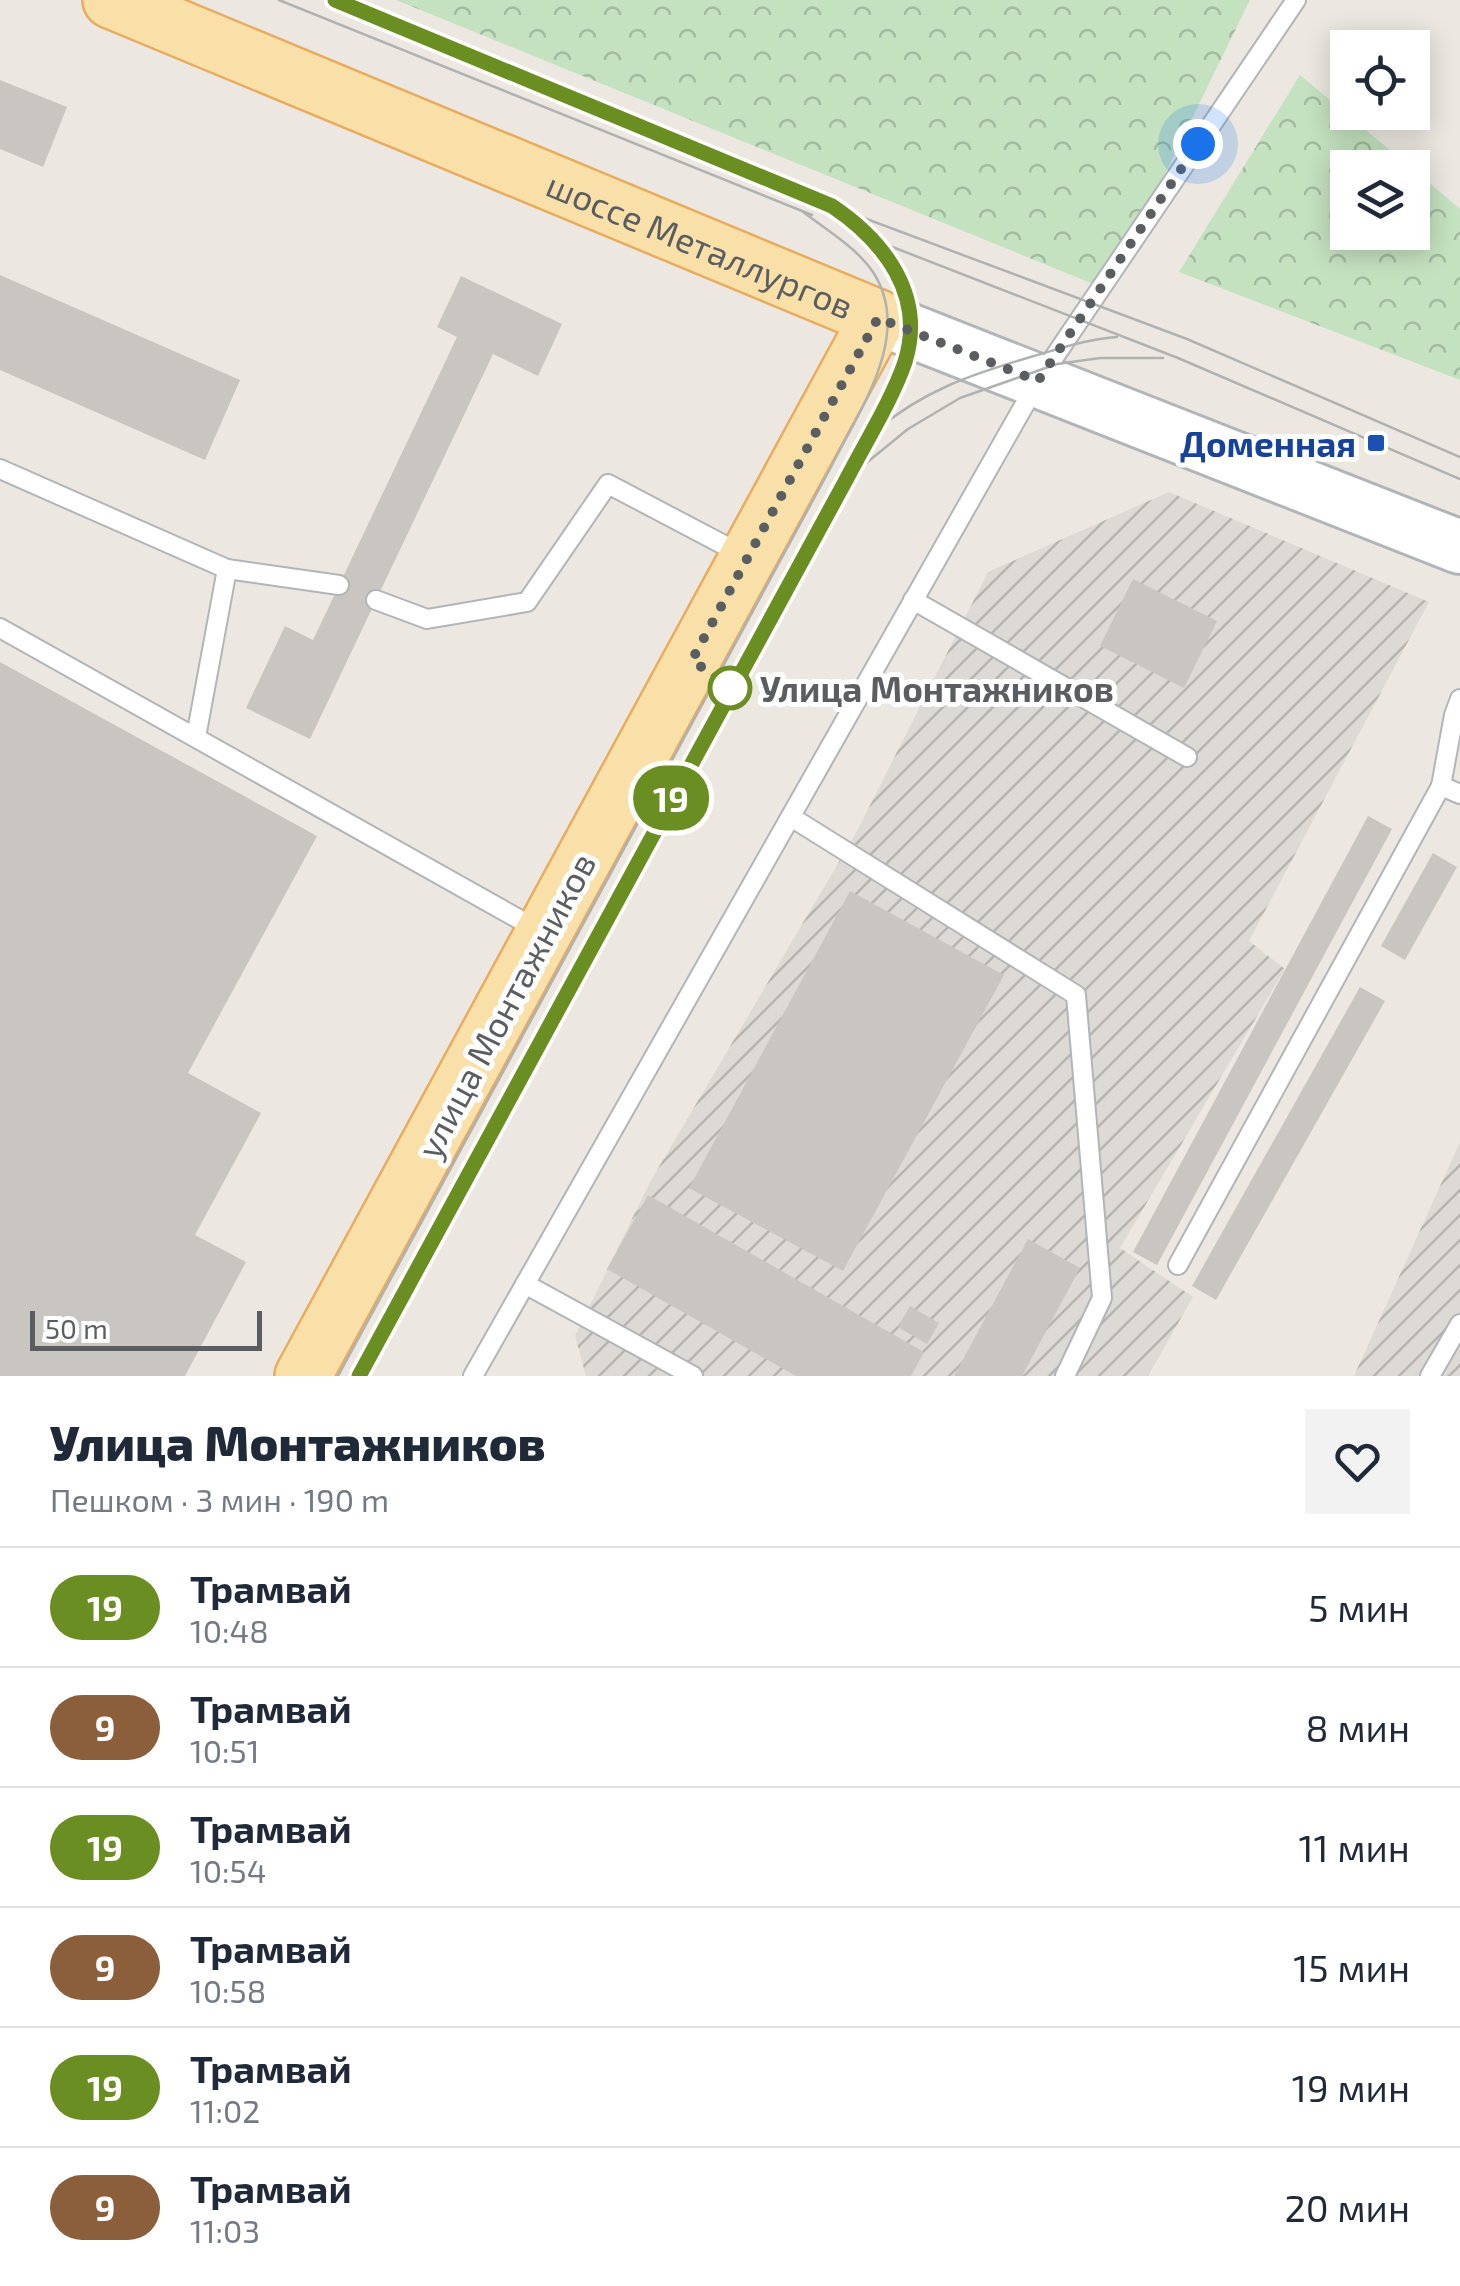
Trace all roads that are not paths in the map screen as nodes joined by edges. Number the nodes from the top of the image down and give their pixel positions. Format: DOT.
graph roads {
  1 [pos="110,0"];
  2 [pos="1296,0"];
  3 [pos="878,318"];
  4 [pos="1038,381"];
  5 [pos="0,469"];
  6 [pos="1459,546"];
  7 [pos="748,558"];
  8 [pos="227,569"];
  9 [pos="339,585"];
  10 [pos="376,600"];
  11 [pos="913,600"];
  12 [pos="0,628"];
  13 [pos="1458,710"];
  14 [pos="196,737"];
  15 [pos="1187,757"];
  16 [pos="1441,786"];
  17 [pos="1460,794"];
  18 [pos="790,816"];
  19 [pos="544,933"];
  20 [pos="1178,1264"];
  21 [pos="525,1284"];
  22 [pos="1460,1324"];
  23 [pos="303,1376"];
  24 [pos="473,1376"];
  25 [pos="693,1376"];
  26 [pos="1065,1376"];
  27 [pos="1430,1376"];
  1 -- 3 [label="main road, шоссе Металлургов"];
  2 -- 4 [label="lane"];
  3 -- 4 [label="main road, шоссе Металлургов"];
  3 -- 7 [label="main road, улица Монтажников"];
  4 -- 6 [label="main road, шоссе Металлургов"];
  4 -- 11 [label="lane"];
  5 -- 8 [label="lane"];
  7 -- 10 [label="lane"];
  7 -- 19 [label="main road, улица Монтажников"];
  8 -- 9 [label="lane"];
  8 -- 14 [label="lane"];
  11 -- 15 [label="lane"];
  11 -- 18 [label="lane"];
  12 -- 14 [label="lane"];
  13 -- 16 [label="lane"];
  14 -- 19 [label="lane"];
  16 -- 17 [label="lane"];
  16 -- 20 [label="lane"];
  18 -- 21 [label="lane"];
  18 -- 26 [label="lane"];
  19 -- 23 [label="main road, улица Монтажников"];
  21 -- 24 [label="lane"];
  21 -- 25 [label="lane"];
  22 -- 27 [label="lane"];
}
